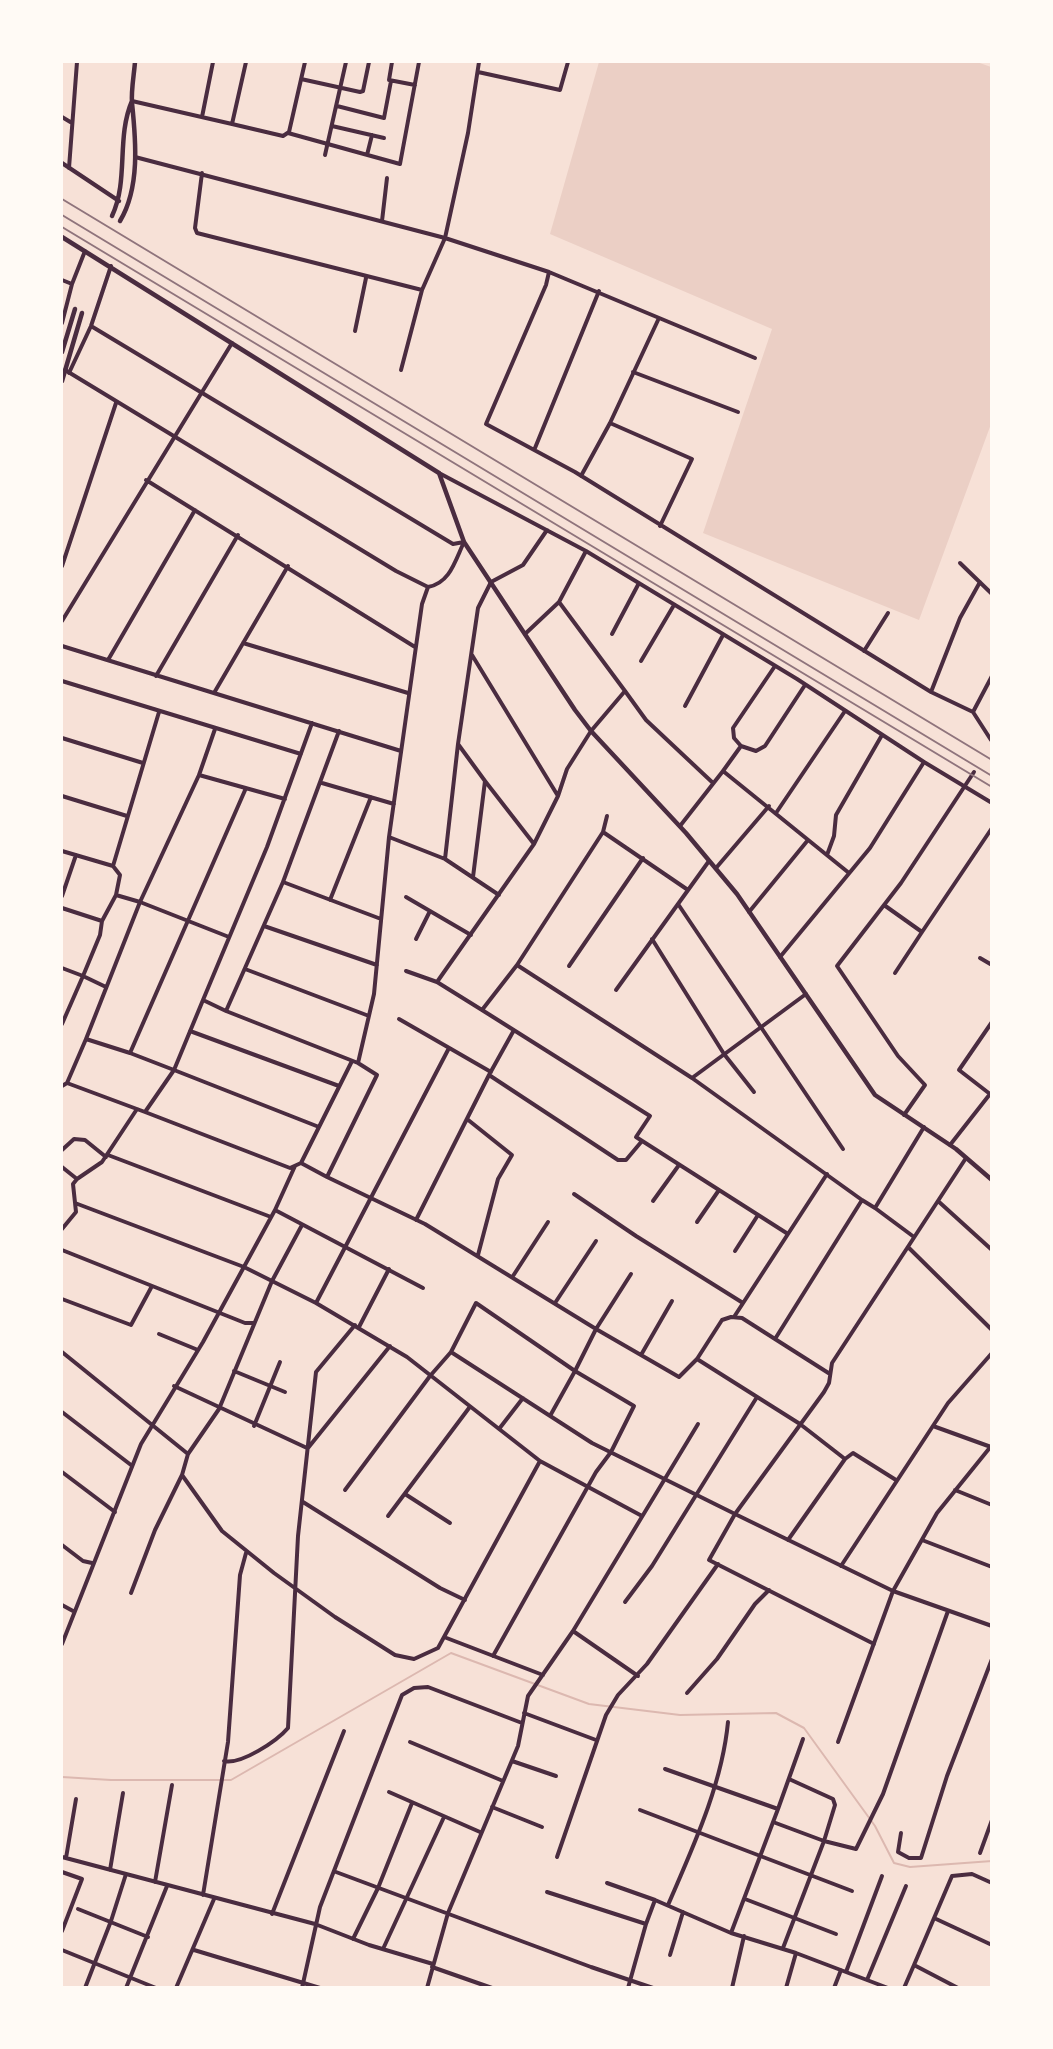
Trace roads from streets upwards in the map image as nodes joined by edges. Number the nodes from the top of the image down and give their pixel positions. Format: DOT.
graph roads {
  1 [pos="77,62"];
  2 [pos="135,62"];
  3 [pos="213,62"];
  4 [pos="246,62"];
  5 [pos="305,62"];
  6 [pos="346,62"];
  7 [pos="369,62"];
  8 [pos="392,62"];
  9 [pos="419,62"];
  10 [pos="479,62"];
  11 [pos="568,62"];
  12 [pos="478,72"];
  13 [pos="301,78"];
  14 [pos="391,81"];
  15 [pos="415,85"];
  16 [pos="341,88"];
  17 [pos="132,101"];
  18 [pos="337,106"];
  19 [pos="62,117"];
  20 [pos="202,117"];
  21 [pos="72,123"];
  22 [pos="232,124"];
  23 [pos="332,126"];
  24 [pos="288,133"];
  25 [pos="372,135"];
  26 [pos="384,138"];
  27 [pos="328,144"];
  28 [pos="325,155"];
  29 [pos="367,155"];
  30 [pos="135,157"];
  31 [pos="62,163"];
  32 [pos="69,168"];
  33 [pos="202,173"];
  34 [pos="387,178"];
  35 [pos="119,201"];
  36 [pos="112,216"];
  37 [pos="120,221"];
  38 [pos="382,221"];
  39 [pos="62,237"];
  40 [pos="445,238"];
  41 [pos="86,251"];
  42 [pos="111,266"];
  43 [pos="549,272"];
  44 [pos="366,278"];
  45 [pos="62,280"];
  46 [pos="72,284"];
  47 [pos="422,290"];
  48 [pos="599,291"];
  49 [pos="75,309"];
  50 [pos="82,313"];
  51 [pos="658,318"];
  52 [pos="62,323"];
  53 [pos="91,326"];
  54 [pos="355,331"];
  55 [pos="232,342"];
  56 [pos="62,352"];
  57 [pos="755,358"];
  58 [pos="400,369"];
  59 [pos="67,372"];
  60 [pos="633,372"];
  61 [pos="62,379"];
  62 [pos="201,393"];
  63 [pos="116,403"];
  64 [pos="738,412"];
  65 [pos="610,423"];
  66 [pos="173,436"];
  67 [pos="535,448"];
  68 [pos="438,473"];
  69 [pos="581,476"];
  70 [pos="146,480"];
  71 [pos="195,510"];
  72 [pos="660,525"];
  73 [pos="547,530"];
  74 [pos="238,536"];
  75 [pos="464,542"];
  76 [pos="586,551"];
  77 [pos="960,563"];
  78 [pos="62,566"];
  79 [pos="288,566"];
  80 [pos="491,582"];
  81 [pos="980,582"];
  82 [pos="639,583"];
  83 [pos="428,587"];
  84 [pos="992,594"];
  85 [pos="559,602"];
  86 [pos="674,605"];
  87 [pos="888,613"];
  88 [pos="62,621"];
  89 [pos="525,634"];
  90 [pos="612,634"];
  91 [pos="723,635"];
  92 [pos="243,643"];
  93 [pos="62,646"];
  94 [pos="414,646"];
  95 [pos="864,651"];
  96 [pos="472,654"];
  97 [pos="108,660"];
  98 [pos="641,661"];
  99 [pos="775,666"];
  100 [pos="156,676"];
  101 [pos="992,676"];
  102 [pos="62,681"];
  103 [pos="806,685"];
  104 [pos="625,691"];
  105 [pos="931,692"];
  106 [pos="214,693"];
  107 [pos="408,693"];
  108 [pos="685,706"];
  109 [pos="845,711"];
  110 [pos="159,712"];
  111 [pos="973,712"];
  112 [pos="312,723"];
  113 [pos="215,729"];
  114 [pos="339,731"];
  115 [pos="591,731"];
  116 [pos="882,735"];
  117 [pos="62,738"];
  118 [pos="991,740"];
  119 [pos="458,744"];
  120 [pos="741,746"];
  121 [pos="401,751"];
  122 [pos="302,754"];
  123 [pos="924,762"];
  124 [pos="143,763"];
  125 [pos="723,771"];
  126 [pos="974,772"];
  127 [pos="199,775"];
  128 [pos="485,781"];
  129 [pos="322,783"];
  130 [pos="713,783"];
  131 [pos="966,787"];
  132 [pos="246,788"];
  133 [pos="62,796"];
  134 [pos="558,796"];
  135 [pos="371,797"];
  136 [pos="285,799"];
  137 [pos="992,803"];
  138 [pos="394,804"];
  139 [pos="769,806"];
  140 [pos="776,813"];
  141 [pos="127,816"];
  142 [pos="608,816"];
  143 [pos="680,826"];
  144 [pos="992,828"];
  145 [pos="603,832"];
  146 [pos="389,837"];
  147 [pos="808,840"];
  148 [pos="534,844"];
  149 [pos="62,851"];
  150 [pos="76,855"];
  151 [pos="827,855"];
  152 [pos="643,858"];
  153 [pos="445,859"];
  154 [pos="709,861"];
  155 [pos="113,866"];
  156 [pos="716,868"];
  157 [pos="849,873"];
  158 [pos="473,877"];
  159 [pos="283,882"];
  160 [pos="688,890"];
  161 [pos="116,895"];
  162 [pos="499,895"];
  163 [pos="62,896"];
  164 [pos="406,897"];
  165 [pos="330,900"];
  166 [pos="140,902"];
  167 [pos="678,904"];
  168 [pos="884,905"];
  169 [pos="62,908"];
  170 [pos="430,911"];
  171 [pos="749,912"];
  172 [pos="381,918"];
  173 [pos="186,920"];
  174 [pos="102,921"];
  175 [pos="264,926"];
  176 [pos="922,932"];
  177 [pos="471,935"];
  178 [pos="229,937"];
  179 [pos="416,939"];
  180 [pos="652,939"];
  181 [pos="780,957"];
  182 [pos="980,958"];
  183 [pos="377,965"];
  184 [pos="517,965"];
  185 [pos="992,965"];
  186 [pos="569,966"];
  187 [pos="62,968"];
  188 [pos="245,969"];
  189 [pos="406,971"];
  190 [pos="895,972"];
  191 [pos="82,976"];
  192 [pos="437,982"];
  193 [pos="106,987"];
  194 [pos="616,990"];
  195 [pos="806,994"];
  196 [pos="203,1000"];
  197 [pos="482,1010"];
  198 [pos="226,1011"];
  199 [pos="369,1016"];
  200 [pos="399,1019"];
  201 [pos="992,1022"];
  202 [pos="62,1024"];
  203 [pos="760,1029"];
  204 [pos="514,1030"];
  205 [pos="190,1031"];
  206 [pos="86,1039"];
  207 [pos="449,1048"];
  208 [pos="130,1053"];
  209 [pos="724,1054"];
  210 [pos="352,1060"];
  211 [pos="358,1063"];
  212 [pos="174,1070"];
  213 [pos="490,1074"];
  214 [pos="692,1078"];
  215 [pos="67,1083"];
  216 [pos="62,1086"];
  217 [pos="339,1086"];
  218 [pos="754,1092"];
  219 [pos="991,1093"];
  220 [pos="137,1109"];
  221 [pos="145,1112"];
  222 [pos="904,1114"];
  223 [pos="467,1119"];
  224 [pos="319,1127"];
  225 [pos="924,1127"];
  226 [pos="642,1141"];
  227 [pos="950,1145"];
  228 [pos="843,1149"];
  229 [pos="62,1150"];
  230 [pos="107,1156"];
  231 [pos="966,1158"];
  232 [pos="301,1163"];
  233 [pos="679,1165"];
  234 [pos="295,1166"];
  235 [pos="62,1167"];
  236 [pos="827,1174"];
  237 [pos="327,1177"];
  238 [pos="77,1179"];
  239 [pos="992,1180"];
  240 [pos="719,1190"];
  241 [pos="574,1194"];
  242 [pos="372,1198"];
  243 [pos="862,1200"];
  244 [pos="653,1201"];
  245 [pos="938,1202"];
  246 [pos="75,1203"];
  247 [pos="875,1208"];
  248 [pos="275,1210"];
  249 [pos="758,1215"];
  250 [pos="271,1217"];
  251 [pos="416,1220"];
  252 [pos="548,1221"];
  253 [pos="697,1222"];
  254 [pos="302,1225"];
  255 [pos="62,1229"];
  256 [pos="788,1234"];
  257 [pos="915,1237"];
  258 [pos="596,1241"];
  259 [pos="908,1247"];
  260 [pos="345,1248"];
  261 [pos="62,1250"];
  262 [pos="992,1250"];
  263 [pos="735,1251"];
  264 [pos="478,1255"];
  265 [pos="244,1267"];
  266 [pos="389,1269"];
  267 [pos="631,1274"];
  268 [pos="513,1276"];
  269 [pos="272,1281"];
  270 [pos="152,1286"];
  271 [pos="423,1288"];
  272 [pos="62,1299"];
  273 [pos="672,1301"];
  274 [pos="316,1303"];
  275 [pos="555,1303"];
  276 [pos="743,1303"];
  277 [pos="219,1312"];
  278 [pos="734,1317"];
  279 [pos="254,1323"];
  280 [pos="357,1326"];
  281 [pos="596,1329"];
  282 [pos="992,1330"];
  283 [pos="159,1334"];
  284 [pos="775,1339"];
  285 [pos="390,1346"];
  286 [pos="198,1350"];
  287 [pos="62,1352"];
  288 [pos="451,1352"];
  289 [pos="992,1353"];
  290 [pos="641,1355"];
  291 [pos="697,1359"];
  292 [pos="280,1362"];
  293 [pos="234,1371"];
  294 [pos="575,1371"];
  295 [pos="830,1374"];
  296 [pos="430,1376"];
  297 [pos="174,1386"];
  298 [pos="271,1386"];
  299 [pos="285,1392"];
  300 [pos="757,1397"];
  301 [pos="522,1398"];
  302 [pos="219,1408"];
  303 [pos="469,1408"];
  304 [pos="62,1412"];
  305 [pos="550,1416"];
  306 [pos="151,1422"];
  307 [pos="698,1424"];
  308 [pos="800,1424"];
  309 [pos="933,1425"];
  310 [pos="254,1426"];
  311 [pos="499,1429"];
  312 [pos="991,1446"];
  313 [pos="307,1448"];
  314 [pos="611,1452"];
  315 [pos="188,1454"];
  316 [pos="845,1459"];
  317 [pos="540,1461"];
  318 [pos="131,1465"];
  319 [pos="62,1473"];
  320 [pos="182,1475"];
  321 [pos="666,1480"];
  322 [pos="896,1480"];
  323 [pos="588,1487"];
  324 [pos="345,1490"];
  325 [pos="955,1490"];
  326 [pos="405,1494"];
  327 [pos="695,1494"];
  328 [pos="303,1502"];
  329 [pos="992,1505"];
  330 [pos="116,1512"];
  331 [pos="735,1514"];
  332 [pos="388,1516"];
  333 [pos="642,1516"];
  334 [pos="450,1523"];
  335 [pos="788,1540"];
  336 [pos="922,1540"];
  337 [pos="62,1545"];
  338 [pos="246,1553"];
  339 [pos="92,1563"];
  340 [pos="718,1564"];
  341 [pos="841,1566"];
  342 [pos="992,1567"];
  343 [pos="769,1590"];
  344 [pos="297,1591"];
  345 [pos="893,1591"];
  346 [pos="130,1593"];
  347 [pos="465,1600"];
  348 [pos="625,1602"];
  349 [pos="62,1605"];
  350 [pos="73,1611"];
  351 [pos="948,1611"];
  352 [pos="992,1626"];
  353 [pos="573,1631"];
  354 [pos="62,1636"];
  355 [pos="444,1637"];
  356 [pos="62,1644"];
  357 [pos="874,1644"];
  358 [pos="493,1656"];
  359 [pos="992,1659"];
  360 [pos="638,1676"];
  361 [pos="542,1677"];
  362 [pos="687,1693"];
  363 [pos="524,1713"];
  364 [pos="728,1722"];
  365 [pos="522,1723"];
  366 [pos="344,1731"];
  367 [pos="803,1739"];
  368 [pos="596,1740"];
  369 [pos="410,1742"];
  370 [pos="838,1743"];
  371 [pos="224,1761"];
  372 [pos="512,1761"];
  373 [pos="665,1769"];
  374 [pos="556,1776"];
  375 [pos="789,1779"];
  376 [pos="503,1781"];
  377 [pos="172,1785"];
  378 [pos="713,1788"];
  379 [pos="389,1792"];
  380 [pos="123,1793"];
  381 [pos="76,1799"];
  382 [pos="412,1803"];
  383 [pos="492,1807"];
  384 [pos="778,1809"];
  385 [pos="640,1810"];
  386 [pos="444,1817"];
  387 [pos="992,1820"];
  388 [pos="773,1822"];
  389 [pos="542,1827"];
  390 [pos="700,1831"];
  391 [pos="480,1832"];
  392 [pos="901,1833"];
  393 [pos="824,1841"];
  394 [pos="980,1853"];
  395 [pos="760,1856"];
  396 [pos="557,1857"];
  397 [pos="64,1858"];
  398 [pos="110,1870"];
  399 [pos="62,1872"];
  400 [pos="336,1872"];
  401 [pos="126,1874"];
  402 [pos="882,1876"];
  403 [pos="812,1877"];
  404 [pos="156,1882"];
  405 [pos="607,1883"];
  406 [pos="992,1883"];
  407 [pos="167,1886"];
  408 [pos="906,1886"];
  409 [pos="378,1888"];
  410 [pos="852,1891"];
  411 [pos="546,1892"];
  412 [pos="203,1895"];
  413 [pos="407,1897"];
  414 [pos="214,1899"];
  415 [pos="745,1899"];
  416 [pos="655,1900"];
  417 [pos="668,1905"];
  418 [pos="78,1909"];
  419 [pos="683,1912"];
  420 [pos="448,1913"];
  421 [pos="272,1914"];
  422 [pos="795,1918"];
  423 [pos="934,1918"];
  424 [pos="111,1922"];
  425 [pos="646,1924"];
  426 [pos="316,1925"];
  427 [pos="62,1931"];
  428 [pos="731,1932"];
  429 [pos="836,1934"];
  430 [pos="744,1936"];
  431 [pos="148,1937"];
  432 [pos="352,1939"];
  433 [pos="992,1945"];
  434 [pos="783,1948"];
  435 [pos="383,1949"];
  436 [pos="62,1950"];
  437 [pos="194,1950"];
  438 [pos="796,1953"];
  439 [pos="669,1955"];
  440 [pos="95,1963"];
  441 [pos="914,1965"];
  442 [pos="433,1966"];
  443 [pos="843,1971"];
  444 [pos="130,1976"];
  445 [pos="630,1980"];
  446 [pos="867,1980"];
  447 [pos="303,1985"];
  448 [pos="874,1985"];
  449 [pos="85,1988"];
  450 [pos="126,1988"];
  451 [pos="156,1988"];
  452 [pos="176,1988"];
  453 [pos="320,1988"];
  454 [pos="427,1988"];
  455 [pos="492,1988"];
  456 [pos="628,1988"];
  457 [pos="653,1988"];
  458 [pos="732,1988"];
  459 [pos="786,1988"];
  460 [pos="834,1988"];
  461 [pos="888,1988"];
  462 [pos="904,1988"];
  463 [pos="958,1988"];
  1 -- 21 [label="street"];
  2 -- 17 [label="street"];
  3 -- 20 [label="street"];
  4 -- 22 [label="street"];
  5 -- 13 [label="street"];
  6 -- 16 [label="street"];
  7 -- 16 [label="street"];
  8 -- 14 [label="street"];
  9 -- 15 [label="street"];
  10 -- 12 [label="street"];
  11 -- 12 [label="street"];
  12 -- 40 [label="street"];
  13 -- 16 [label="street"];
  13 -- 24 [label="street"];
  14 -- 15 [label="street"];
  14 -- 18 [label="street"];
  15 -- 29 [label="street"];
  16 -- 18 [label="street"];
  17 -- 20 [label="street"];
  17 -- 30 [label="street"];
  17 -- 35 [label="street"];
  18 -- 23 [label="street"];
  19 -- 21 [label="street"];
  20 -- 22 [label="street"];
  21 -- 32 [label="street"];
  22 -- 24 [label="street"];
  23 -- 25 [label="street"];
  23 -- 27 [label="street"];
  24 -- 27 [label="street"];
  25 -- 26 [label="street"];
  25 -- 29 [label="street"];
  27 -- 28 [label="street"];
  27 -- 29 [label="street"];
  30 -- 33 [label="street"];
  30 -- 37 [label="street"];
  31 -- 32 [label="street"];
  32 -- 35 [label="street"];
  33 -- 38 [label="street"];
  33 -- 44 [label="street"];
  34 -- 38 [label="street"];
  35 -- 36 [label="street"];
  38 -- 40 [label="street"];
  39 -- 41 [label="street"];
  40 -- 43 [label="street"];
  40 -- 47 [label="street"];
  41 -- 42 [label="street"];
  41 -- 46 [label="street"];
  42 -- 53 [label="street"];
  42 -- 55 [label="street"];
  43 -- 48 [label="street"];
  43 -- 67 [label="street"];
  44 -- 47 [label="street"];
  44 -- 54 [label="street"];
  45 -- 46 [label="street"];
  46 -- 52 [label="street"];
  47 -- 58 [label="street"];
  48 -- 51 [label="street"];
  48 -- 67 [label="street"];
  49 -- 56 [label="street"];
  50 -- 59 [label="street"];
  51 -- 57 [label="street"];
  51 -- 60 [label="street"];
  53 -- 59 [label="street"];
  53 -- 62 [label="street"];
  55 -- 62 [label="street"];
  55 -- 68 [label="street"];
  59 -- 61 [label="street"];
  59 -- 63 [label="street"];
  60 -- 64 [label="street"];
  60 -- 65 [label="street"];
  62 -- 66 [label="street"];
  62 -- 75 [label="street"];
  63 -- 66 [label="street"];
  63 -- 78 [label="street"];
  65 -- 69 [label="street"];
  65 -- 72 [label="street"];
  66 -- 70 [label="street"];
  66 -- 83 [label="street"];
  67 -- 69 [label="street"];
  68 -- 73 [label="street"];
  68 -- 75 [label="street"];
  69 -- 72 [label="street"];
  70 -- 71 [label="street"];
  70 -- 88 [label="street"];
  71 -- 74 [label="street"];
  71 -- 97 [label="street"];
  72 -- 95 [label="street"];
  73 -- 76 [label="street"];
  73 -- 80 [label="street"];
  74 -- 79 [label="street"];
  74 -- 100 [label="street"];
  75 -- 80 [label="street"];
  75 -- 83 [label="street"];
  76 -- 82 [label="street"];
  76 -- 85 [label="street"];
  77 -- 81 [label="street"];
  79 -- 92 [label="street"];
  79 -- 94 [label="street"];
  80 -- 89 [label="street"];
  80 -- 96 [label="street"];
  81 -- 84 [label="street"];
  81 -- 105 [label="street"];
  82 -- 86 [label="street"];
  82 -- 90 [label="street"];
  83 -- 94 [label="street"];
  85 -- 89 [label="street"];
  85 -- 104 [label="street"];
  86 -- 91 [label="street"];
  86 -- 98 [label="street"];
  87 -- 95 [label="street"];
  89 -- 115 [label="street"];
  91 -- 99 [label="street"];
  91 -- 108 [label="street"];
  92 -- 106 [label="street"];
  92 -- 107 [label="street"];
  93 -- 97 [label="street"];
  94 -- 107 [label="street"];
  95 -- 105 [label="street"];
  96 -- 119 [label="street"];
  96 -- 134 [label="street"];
  97 -- 100 [label="street"];
  99 -- 103 [label="street"];
  99 -- 120 [label="street"];
  100 -- 106 [label="street"];
  101 -- 111 [label="street"];
  102 -- 110 [label="street"];
  103 -- 109 [label="street"];
  103 -- 120 [label="street"];
  104 -- 115 [label="street"];
  104 -- 130 [label="street"];
  105 -- 111 [label="street"];
  106 -- 112 [label="street"];
  107 -- 121 [label="street"];
  109 -- 116 [label="street"];
  109 -- 140 [label="street"];
  110 -- 113 [label="street"];
  110 -- 124 [label="street"];
  111 -- 118 [label="street"];
  112 -- 114 [label="street"];
  112 -- 122 [label="street"];
  113 -- 122 [label="street"];
  113 -- 127 [label="street"];
  114 -- 121 [label="street"];
  114 -- 129 [label="street"];
  115 -- 134 [label="street"];
  115 -- 143 [label="street"];
  116 -- 123 [label="street"];
  116 -- 151 [label="street"];
  117 -- 124 [label="street"];
  119 -- 128 [label="street"];
  119 -- 153 [label="street"];
  120 -- 125 [label="street"];
  121 -- 138 [label="street"];
  122 -- 136 [label="street"];
  123 -- 131 [label="street"];
  123 -- 157 [label="street"];
  124 -- 141 [label="street"];
  125 -- 130 [label="street"];
  125 -- 139 [label="street"];
  126 -- 131 [label="street"];
  127 -- 132 [label="street"];
  127 -- 166 [label="street"];
  128 -- 148 [label="street"];
  128 -- 158 [label="street"];
  129 -- 135 [label="street"];
  129 -- 159 [label="street"];
  130 -- 143 [label="street"];
  131 -- 137 [label="street"];
  131 -- 168 [label="street"];
  132 -- 136 [label="street"];
  132 -- 173 [label="street"];
  133 -- 141 [label="street"];
  134 -- 148 [label="street"];
  135 -- 138 [label="street"];
  135 -- 165 [label="street"];
  136 -- 178 [label="street"];
  138 -- 146 [label="street"];
  139 -- 140 [label="street"];
  139 -- 156 [label="street"];
  140 -- 147 [label="street"];
  141 -- 155 [label="street"];
  142 -- 145 [label="street"];
  143 -- 154 [label="street"];
  144 -- 176 [label="street"];
  145 -- 152 [label="street"];
  145 -- 184 [label="street"];
  146 -- 153 [label="street"];
  146 -- 172 [label="street"];
  147 -- 151 [label="street"];
  147 -- 171 [label="street"];
  148 -- 162 [label="street"];
  149 -- 150 [label="street"];
  150 -- 155 [label="street"];
  150 -- 163 [label="street"];
  151 -- 157 [label="street"];
  152 -- 160 [label="street"];
  152 -- 186 [label="street"];
  153 -- 158 [label="street"];
  154 -- 156 [label="street"];
  154 -- 160 [label="street"];
  155 -- 161 [label="street"];
  156 -- 171 [label="street"];
  157 -- 181 [label="street"];
  158 -- 162 [label="street"];
  159 -- 165 [label="street"];
  159 -- 175 [label="street"];
  160 -- 167 [label="street"];
  161 -- 166 [label="street"];
  161 -- 174 [label="street"];
  162 -- 177 [label="street"];
  164 -- 170 [label="street"];
  165 -- 172 [label="street"];
  166 -- 173 [label="street"];
  166 -- 193 [label="street"];
  167 -- 180 [label="street"];
  167 -- 203 [label="street"];
  168 -- 176 [label="street"];
  168 -- 222 [label="street"];
  169 -- 174 [label="street"];
  170 -- 177 [label="street"];
  170 -- 179 [label="street"];
  171 -- 181 [label="street"];
  172 -- 183 [label="street"];
  173 -- 178 [label="street"];
  173 -- 208 [label="street"];
  174 -- 191 [label="street"];
  175 -- 183 [label="street"];
  175 -- 188 [label="street"];
  176 -- 190 [label="street"];
  177 -- 192 [label="street"];
  178 -- 196 [label="street"];
  180 -- 194 [label="street"];
  180 -- 209 [label="street"];
  181 -- 195 [label="street"];
  182 -- 185 [label="street"];
  183 -- 199 [label="street"];
  184 -- 197 [label="street"];
  184 -- 214 [label="street"];
  187 -- 191 [label="street"];
  188 -- 198 [label="street"];
  188 -- 199 [label="street"];
  189 -- 192 [label="street"];
  191 -- 193 [label="street"];
  191 -- 202 [label="street"];
  192 -- 197 [label="street"];
  193 -- 206 [label="street"];
  195 -- 203 [label="street"];
  195 -- 222 [label="street"];
  196 -- 198 [label="street"];
  196 -- 205 [label="street"];
  197 -- 204 [label="street"];
  198 -- 210 [label="street"];
  199 -- 211 [label="street"];
  200 -- 207 [label="street"];
  201 -- 219 [label="street"];
  203 -- 209 [label="street"];
  203 -- 228 [label="street"];
  204 -- 213 [label="street"];
  204 -- 226 [label="street"];
  205 -- 212 [label="street"];
  205 -- 217 [label="street"];
  206 -- 208 [label="street"];
  206 -- 215 [label="street"];
  207 -- 213 [label="street"];
  207 -- 242 [label="street"];
  208 -- 212 [label="street"];
  209 -- 214 [label="street"];
  209 -- 218 [label="street"];
  210 -- 211 [label="street"];
  210 -- 217 [label="street"];
  211 -- 237 [label="street"];
  212 -- 221 [label="street"];
  212 -- 224 [label="street"];
  213 -- 223 [label="street"];
  213 -- 226 [label="street"];
  214 -- 236 [label="street"];
  215 -- 216 [label="street"];
  215 -- 220 [label="street"];
  217 -- 224 [label="street"];
  219 -- 227 [label="street"];
  220 -- 221 [label="street"];
  220 -- 230 [label="street"];
  221 -- 234 [label="street"];
  222 -- 225 [label="street"];
  223 -- 251 [label="street"];
  223 -- 264 [label="street"];
  224 -- 232 [label="street"];
  225 -- 227 [label="street"];
  225 -- 247 [label="street"];
  226 -- 233 [label="street"];
  227 -- 231 [label="street"];
  229 -- 230 [label="street"];
  230 -- 238 [label="street"];
  230 -- 250 [label="street"];
  231 -- 239 [label="street"];
  231 -- 245 [label="street"];
  232 -- 234 [label="street"];
  232 -- 237 [label="street"];
  233 -- 240 [label="street"];
  233 -- 244 [label="street"];
  234 -- 248 [label="street"];
  235 -- 238 [label="street"];
  236 -- 243 [label="street"];
  236 -- 256 [label="street"];
  237 -- 242 [label="street"];
  238 -- 246 [label="street"];
  240 -- 249 [label="street"];
  240 -- 253 [label="street"];
  241 -- 276 [label="street"];
  242 -- 251 [label="street"];
  242 -- 260 [label="street"];
  243 -- 247 [label="street"];
  243 -- 284 [label="street"];
  245 -- 257 [label="street"];
  245 -- 262 [label="street"];
  246 -- 255 [label="street"];
  246 -- 265 [label="street"];
  247 -- 257 [label="street"];
  248 -- 250 [label="street"];
  248 -- 254 [label="street"];
  249 -- 256 [label="street"];
  249 -- 263 [label="street"];
  250 -- 265 [label="street"];
  251 -- 264 [label="street"];
  252 -- 268 [label="street"];
  254 -- 260 [label="street"];
  254 -- 269 [label="street"];
  256 -- 276 [label="street"];
  257 -- 259 [label="street"];
  258 -- 275 [label="street"];
  259 -- 282 [label="street"];
  259 -- 295 [label="street"];
  260 -- 266 [label="street"];
  260 -- 274 [label="street"];
  261 -- 270 [label="street"];
  264 -- 268 [label="street"];
  265 -- 269 [label="street"];
  265 -- 277 [label="street"];
  266 -- 271 [label="street"];
  266 -- 280 [label="street"];
  267 -- 281 [label="street"];
  268 -- 275 [label="street"];
  269 -- 274 [label="street"];
  269 -- 279 [label="street"];
  270 -- 272 [label="street"];
  270 -- 277 [label="street"];
  273 -- 290 [label="street"];
  274 -- 280 [label="street"];
  275 -- 281 [label="street"];
  276 -- 278 [label="street"];
  277 -- 279 [label="street"];
  277 -- 286 [label="street"];
  278 -- 284 [label="street"];
  278 -- 291 [label="street"];
  279 -- 293 [label="street"];
  280 -- 285 [label="street"];
  280 -- 313 [label="street"];
  281 -- 290 [label="street"];
  281 -- 294 [label="street"];
  283 -- 286 [label="street"];
  284 -- 295 [label="street"];
  285 -- 296 [label="street"];
  285 -- 313 [label="street"];
  286 -- 297 [label="street"];
  287 -- 306 [label="street"];
  288 -- 294 [label="street"];
  288 -- 296 [label="street"];
  288 -- 301 [label="street"];
  289 -- 309 [label="street"];
  290 -- 291 [label="street"];
  291 -- 300 [label="street"];
  292 -- 298 [label="street"];
  293 -- 298 [label="street"];
  293 -- 302 [label="street"];
  294 -- 305 [label="street"];
  294 -- 314 [label="street"];
  295 -- 308 [label="street"];
  296 -- 303 [label="street"];
  296 -- 324 [label="street"];
  297 -- 302 [label="street"];
  297 -- 306 [label="street"];
  298 -- 299 [label="street"];
  298 -- 310 [label="street"];
  300 -- 308 [label="street"];
  300 -- 327 [label="street"];
  301 -- 305 [label="street"];
  301 -- 311 [label="street"];
  302 -- 310 [label="street"];
  302 -- 315 [label="street"];
  303 -- 311 [label="street"];
  303 -- 326 [label="street"];
  304 -- 318 [label="street"];
  305 -- 314 [label="street"];
  306 -- 315 [label="street"];
  306 -- 318 [label="street"];
  307 -- 321 [label="street"];
  308 -- 316 [label="street"];
  308 -- 331 [label="street"];
  309 -- 312 [label="street"];
  309 -- 322 [label="street"];
  310 -- 313 [label="street"];
  311 -- 317 [label="street"];
  312 -- 325 [label="street"];
  313 -- 328 [label="street"];
  314 -- 321 [label="street"];
  314 -- 323 [label="street"];
  315 -- 320 [label="street"];
  316 -- 322 [label="street"];
  316 -- 335 [label="street"];
  317 -- 323 [label="street"];
  317 -- 347 [label="street"];
  318 -- 330 [label="street"];
  319 -- 330 [label="street"];
  320 -- 338 [label="street"];
  320 -- 346 [label="street"];
  321 -- 327 [label="street"];
  321 -- 333 [label="street"];
  322 -- 341 [label="street"];
  323 -- 333 [label="street"];
  323 -- 358 [label="street"];
  325 -- 329 [label="street"];
  325 -- 336 [label="street"];
  326 -- 332 [label="street"];
  326 -- 334 [label="street"];
  327 -- 331 [label="street"];
  327 -- 348 [label="street"];
  328 -- 344 [label="street"];
  328 -- 347 [label="street"];
  330 -- 339 [label="street"];
  331 -- 335 [label="street"];
  331 -- 340 [label="street"];
  333 -- 353 [label="street"];
  335 -- 341 [label="street"];
  336 -- 342 [label="street"];
  336 -- 345 [label="street"];
  337 -- 339 [label="street"];
  338 -- 344 [label="street"];
  338 -- 371 [label="street"];
  339 -- 350 [label="street"];
  340 -- 343 [label="street"];
  340 -- 360 [label="street"];
  341 -- 345 [label="street"];
  343 -- 357 [label="street"];
  343 -- 362 [label="street"];
  344 -- 355 [label="street"];
  344 -- 371 [label="street"];
  345 -- 351 [label="street"];
  345 -- 357 [label="street"];
  347 -- 355 [label="street"];
  349 -- 350 [label="street"];
  350 -- 354 [label="street"];
  351 -- 352 [label="street"];
  351 -- 393 [label="street"];
  353 -- 360 [label="street"];
  353 -- 361 [label="street"];
  354 -- 356 [label="street"];
  355 -- 358 [label="street"];
  357 -- 370 [label="street"];
  358 -- 361 [label="street"];
  359 -- 392 [label="street"];
  360 -- 368 [label="street"];
  361 -- 363 [label="street"];
  363 -- 365 [label="street"];
  363 -- 368 [label="street"];
  364 -- 378 [label="street"];
  365 -- 372 [label="street"];
  365 -- 400 [label="street"];
  366 -- 421 [label="street"];
  367 -- 375 [label="street"];
  368 -- 396 [label="street"];
  369 -- 376 [label="street"];
  371 -- 412 [label="street"];
  372 -- 374 [label="street"];
  372 -- 376 [label="street"];
  373 -- 378 [label="street"];
  375 -- 384 [label="street"];
  375 -- 393 [label="street"];
  376 -- 383 [label="street"];
  377 -- 404 [label="street"];
  378 -- 384 [label="street"];
  378 -- 390 [label="street"];
  379 -- 382 [label="street"];
  380 -- 398 [label="street"];
  381 -- 397 [label="street"];
  382 -- 386 [label="street"];
  382 -- 409 [label="street"];
  383 -- 389 [label="street"];
  383 -- 391 [label="street"];
  384 -- 388 [label="street"];
  385 -- 390 [label="street"];
  386 -- 391 [label="street"];
  386 -- 413 [label="street"];
  387 -- 394 [label="street"];
  388 -- 393 [label="street"];
  388 -- 395 [label="street"];
  390 -- 395 [label="street"];
  390 -- 417 [label="street"];
  391 -- 420 [label="street"];
  393 -- 403 [label="street"];
  395 -- 403 [label="street"];
  395 -- 415 [label="street"];
  397 -- 398 [label="street"];
  398 -- 401 [label="street"];
  399 -- 427 [label="street"];
  400 -- 409 [label="street"];
  400 -- 426 [label="street"];
  401 -- 404 [label="street"];
  401 -- 424 [label="street"];
  402 -- 443 [label="street"];
  403 -- 410 [label="street"];
  403 -- 422 [label="street"];
  404 -- 407 [label="street"];
  405 -- 416 [label="street"];
  406 -- 423 [label="street"];
  407 -- 412 [label="street"];
  407 -- 431 [label="street"];
  408 -- 446 [label="street"];
  409 -- 413 [label="street"];
  409 -- 432 [label="street"];
  411 -- 425 [label="street"];
  412 -- 414 [label="street"];
  413 -- 420 [label="street"];
  413 -- 435 [label="street"];
  414 -- 421 [label="street"];
  414 -- 437 [label="street"];
  415 -- 422 [label="street"];
  415 -- 428 [label="street"];
  416 -- 417 [label="street"];
  416 -- 425 [label="street"];
  417 -- 419 [label="street"];
  418 -- 424 [label="street"];
  419 -- 428 [label="street"];
  419 -- 439 [label="street"];
  420 -- 442 [label="street"];
  420 -- 445 [label="street"];
  421 -- 426 [label="street"];
  422 -- 429 [label="street"];
  422 -- 434 [label="street"];
  423 -- 433 [label="street"];
  423 -- 441 [label="street"];
  424 -- 431 [label="street"];
  424 -- 440 [label="street"];
  425 -- 445 [label="street"];
  426 -- 432 [label="street"];
  426 -- 447 [label="street"];
  428 -- 430 [label="street"];
  430 -- 434 [label="street"];
  430 -- 458 [label="street"];
  431 -- 444 [label="street"];
  432 -- 435 [label="street"];
  434 -- 438 [label="street"];
  435 -- 442 [label="street"];
  436 -- 440 [label="street"];
  437 -- 447 [label="street"];
  437 -- 452 [label="street"];
  438 -- 443 [label="street"];
  438 -- 459 [label="street"];
  440 -- 444 [label="street"];
  440 -- 449 [label="street"];
  441 -- 462 [label="street"];
  441 -- 463 [label="street"];
  442 -- 454 [label="street"];
  442 -- 455 [label="street"];
  443 -- 446 [label="street"];
  443 -- 460 [label="street"];
  444 -- 450 [label="street"];
  444 -- 451 [label="street"];
  445 -- 456 [label="street"];
  445 -- 457 [label="street"];
  446 -- 448 [label="street"];
  447 -- 453 [label="street"];
  448 -- 461 [label="street"];
}
